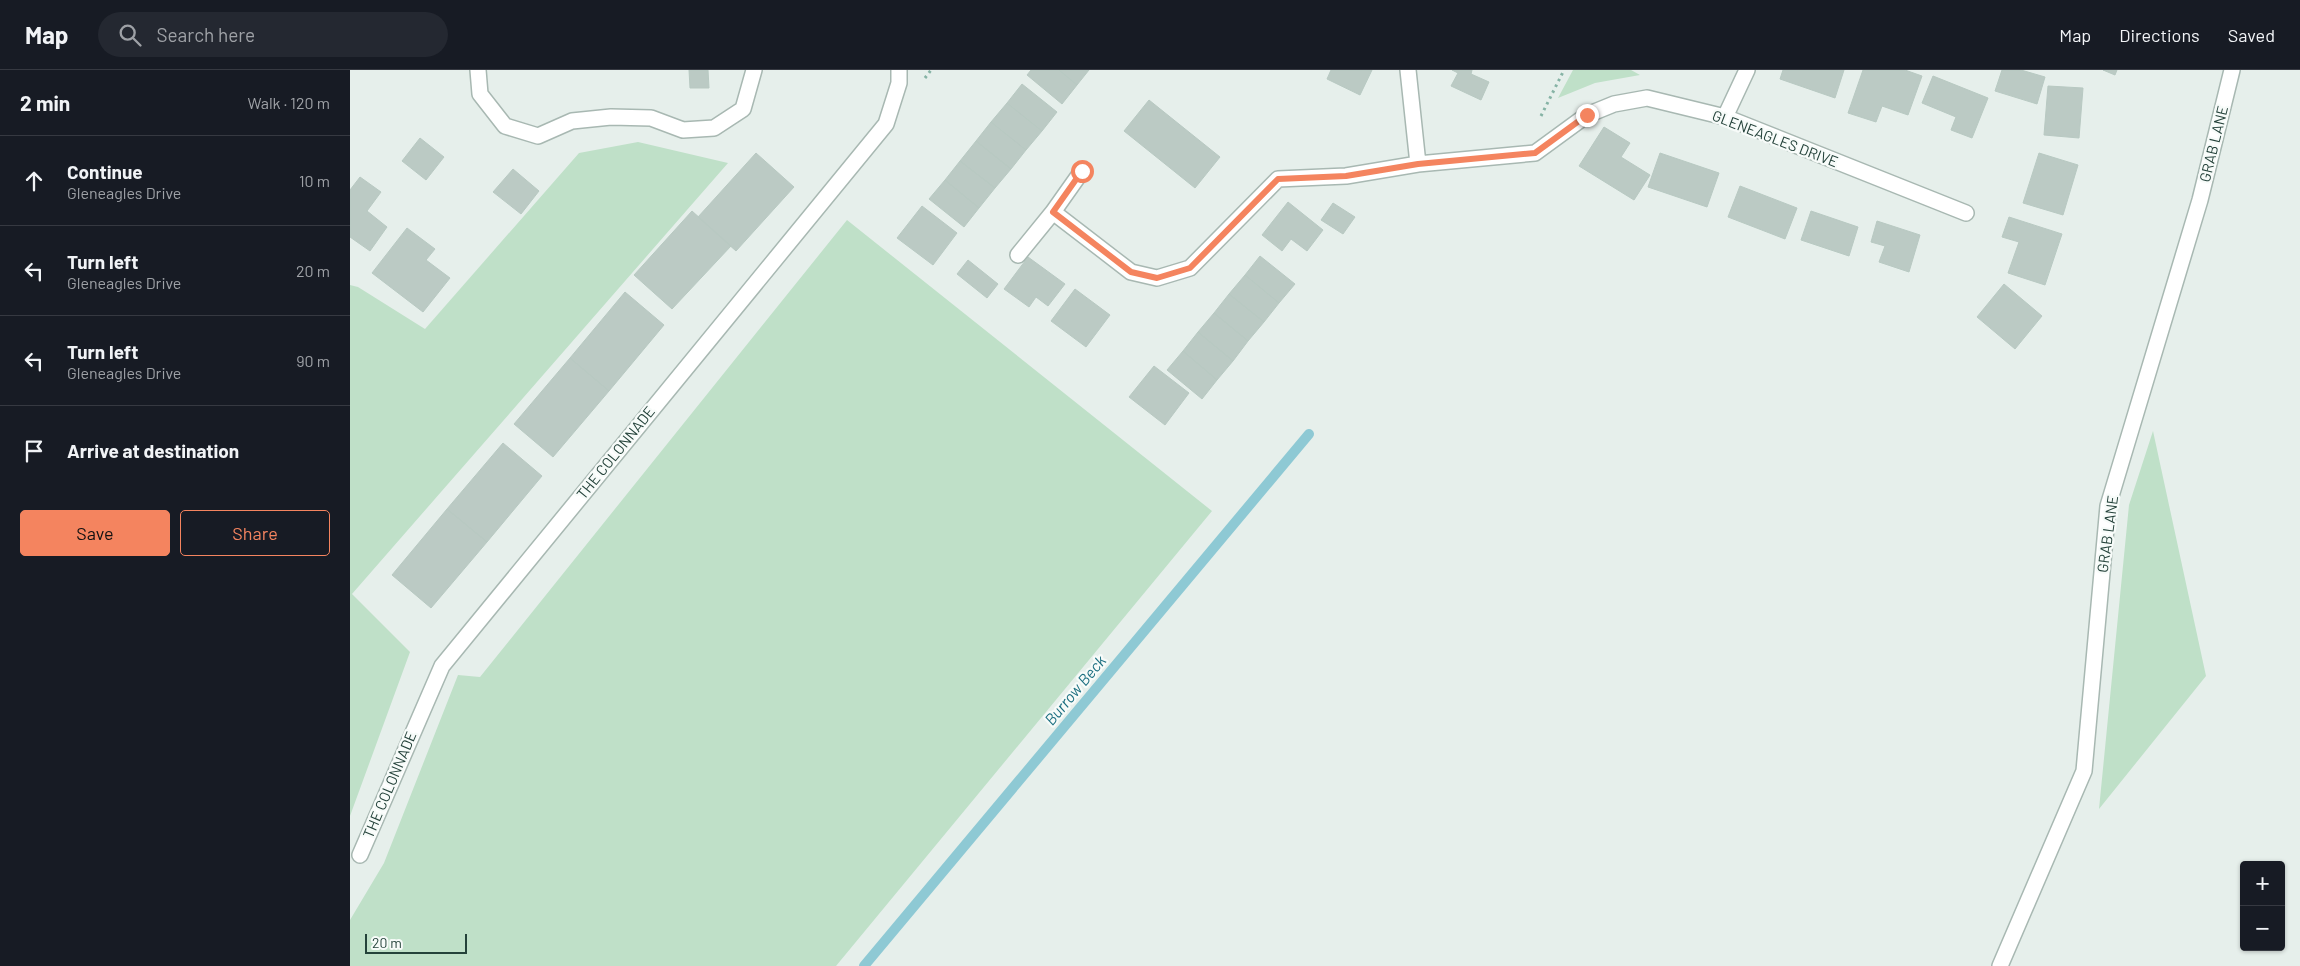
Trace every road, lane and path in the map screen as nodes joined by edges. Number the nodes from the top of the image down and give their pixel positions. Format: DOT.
graph roads {
  1 [pos="478,70"];
  2 [pos="754,70"];
  3 [pos="899,70"];
  4 [pos="1408,70"];
  5 [pos="1564,70"];
  6 [pos="1747,70"];
  7 [pos="2232,70"];
  8 [pos="1725,117"];
  9 [pos="1522,155"];
  10 [pos="1418,164"];
  11 [pos="1082,171"];
  12 [pos="1053,212"];
  13 [pos="1966,213"];
  14 [pos="1018,256"];
  15 [pos="360,855"];
  16 [pos="2000,966"];
  1 -- 2 [label="street"];
  3 -- 15 [label="street, THE COLONNADE"];
  4 -- 10 [label="street"];
  5 -- 9 [label="path"];
  6 -- 8 [label="street"];
  7 -- 16 [label="street, GRAB LANE"];
  8 -- 9 [label="street, GLENEAGLES DRIVE"];
  8 -- 13 [label="street, GLENEAGLES DRIVE"];
  9 -- 10 [label="street, GLENEAGLES DRIVE"];
  10 -- 12 [label="street, GLENEAGLES DRIVE"];
  11 -- 12 [label="street"];
  12 -- 14 [label="street"];
}
